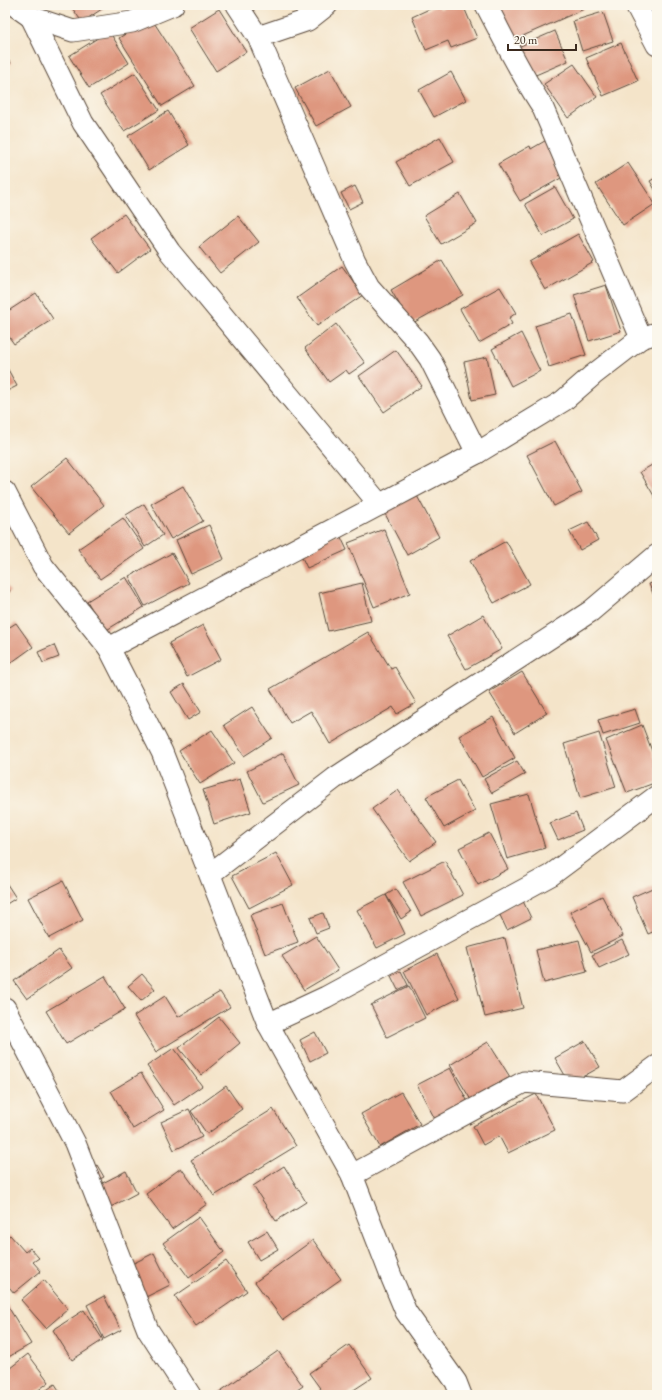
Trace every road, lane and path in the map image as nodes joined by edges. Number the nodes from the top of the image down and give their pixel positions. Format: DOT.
graph roads {
  1 [pos="14,5"];
  2 [pos="174,5"];
  3 [pos="237,5"];
  4 [pos="327,5"];
  5 [pos="486,5"];
  6 [pos="636,5"];
  7 [pos="31,17"];
  8 [pos="258,37"];
  9 [pos="657,45"];
  10 [pos="649,335"];
  11 [pos="477,453"];
  12 [pos="5,492"];
  13 [pos="380,505"];
  14 [pos="657,555"];
  15 [pos="109,648"];
  16 [pos="657,796"];
  17 [pos="210,874"];
  18 [pos="5,1008"];
  19 [pos="268,1024"];
  20 [pos="657,1066"];
  21 [pos="352,1175"];
  22 [pos="190,1395"];
  23 [pos="461,1395"];
  1 -- 7 [label="street"];
  2 -- 7 [label="street"];
  3 -- 8 [label="street"];
  4 -- 8 [label="street"];
  5 -- 10 [label="street"];
  6 -- 9 [label="street"];
  7 -- 13 [label="street"];
  8 -- 11 [label="street"];
  10 -- 11 [label="street"];
  11 -- 13 [label="street"];
  12 -- 15 [label="street"];
  13 -- 15 [label="street"];
  14 -- 17 [label="street"];
  15 -- 17 [label="street"];
  16 -- 19 [label="street"];
  17 -- 19 [label="street"];
  18 -- 22 [label="street"];
  19 -- 21 [label="street"];
  20 -- 21 [label="street"];
  21 -- 23 [label="street"];
}
